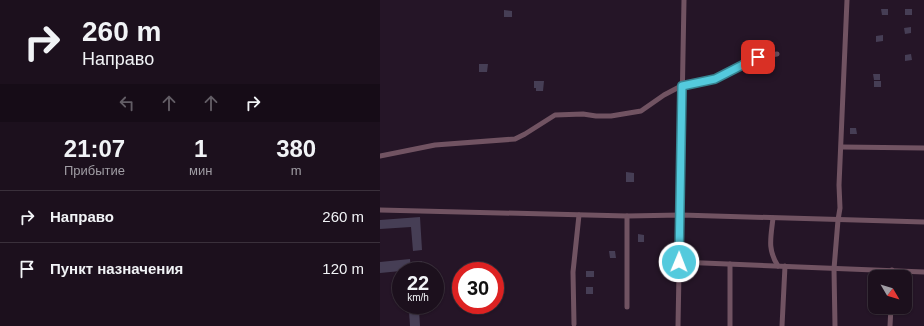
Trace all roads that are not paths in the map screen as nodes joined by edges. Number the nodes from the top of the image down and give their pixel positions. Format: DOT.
graph roads {
  1 [pos="684,0"];
  2 [pos="847,0"];
  3 [pos="778,54"];
  4 [pos="682,86"];
  5 [pos="842,147"];
  6 [pos="924,148"];
  7 [pos="380,156"];
  8 [pos="380,210"];
  9 [pos="579,215"];
  10 [pos="681,215"];
  11 [pos="627,216"];
  12 [pos="773,218"];
  13 [pos="838,220"];
  14 [pos="924,222"];
  15 [pos="679,262"];
  16 [pos="730,264"];
  17 [pos="778,266"];
  18 [pos="786,266"];
  19 [pos="834,269"];
  20 [pos="892,270"];
  21 [pos="912,271"];
  22 [pos="924,272"];
  23 [pos="627,308"];
  24 [pos="891,314"];
  25 [pos="574,324"];
  26 [pos="678,326"];
  27 [pos="730,326"];
  28 [pos="782,326"];
  29 [pos="835,326"];
  30 [pos="890,326"];
  1 -- 4 [label="street"];
  2 -- 5 [label="street"];
  3 -- 4 [label="street"];
  4 -- 7 [label="street"];
  4 -- 10 [label="street"];
  5 -- 6 [label="street"];
  5 -- 13 [label="street"];
  8 -- 9 [label="street"];
  9 -- 11 [label="street"];
  9 -- 25 [label="street"];
  10 -- 11 [label="street"];
  10 -- 12 [label="street"];
  10 -- 15 [label="street"];
  11 -- 23 [label="street"];
  12 -- 13 [label="street"];
  12 -- 17 [label="street"];
  13 -- 14 [label="street"];
  13 -- 19 [label="street"];
  15 -- 16 [label="street"];
  15 -- 26 [label="street"];
  16 -- 17 [label="street"];
  16 -- 27 [label="street"];
  17 -- 18 [label="street"];
  18 -- 19 [label="street"];
  18 -- 28 [label="street"];
  19 -- 20 [label="street"];
  19 -- 29 [label="street"];
  21 -- 22 [label="street"];
  24 -- 30 [label="street"];
}
